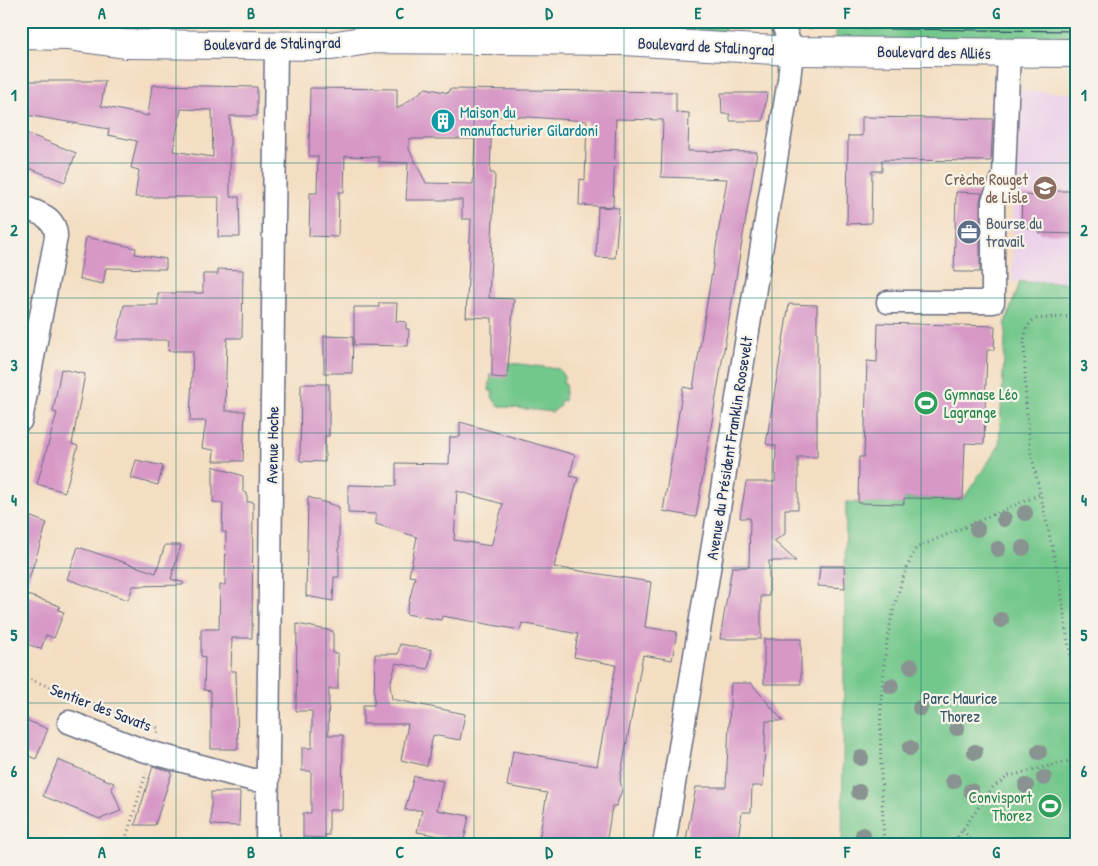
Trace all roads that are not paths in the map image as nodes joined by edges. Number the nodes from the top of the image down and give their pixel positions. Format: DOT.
graph roads {
  1 [pos="782,21"];
  2 [pos="21,35"];
  3 [pos="276,46"];
  4 [pos="792,51"];
  5 [pos="1009,52"];
  6 [pos="1077,53"];
  7 [pos="21,206"];
  8 [pos="888,302"];
  9 [pos="21,420"];
  10 [pos="69,722"];
  11 [pos="268,779"];
  12 [pos="267,845"];
  13 [pos="664,845"];
  1 -- 4 [label="street"];
  2 -- 3 [label="main road, Boulevard de Stalingrad"];
  3 -- 4 [label="main road, Boulevard de Stalingrad"];
  3 -- 11 [label="street, Avenue Hoche"];
  4 -- 5 [label="main road, Boulevard des Alliés"];
  4 -- 13 [label="street, Avenue du Président Franklin Roosevelt"];
  5 -- 6 [label="main road, Boulevard des Alliés"];
  5 -- 8 [label="street"];
  7 -- 9 [label="street"];
  10 -- 11 [label="street, Sentier des Savats"];
  11 -- 12 [label="street, Avenue Hoche"];
}
